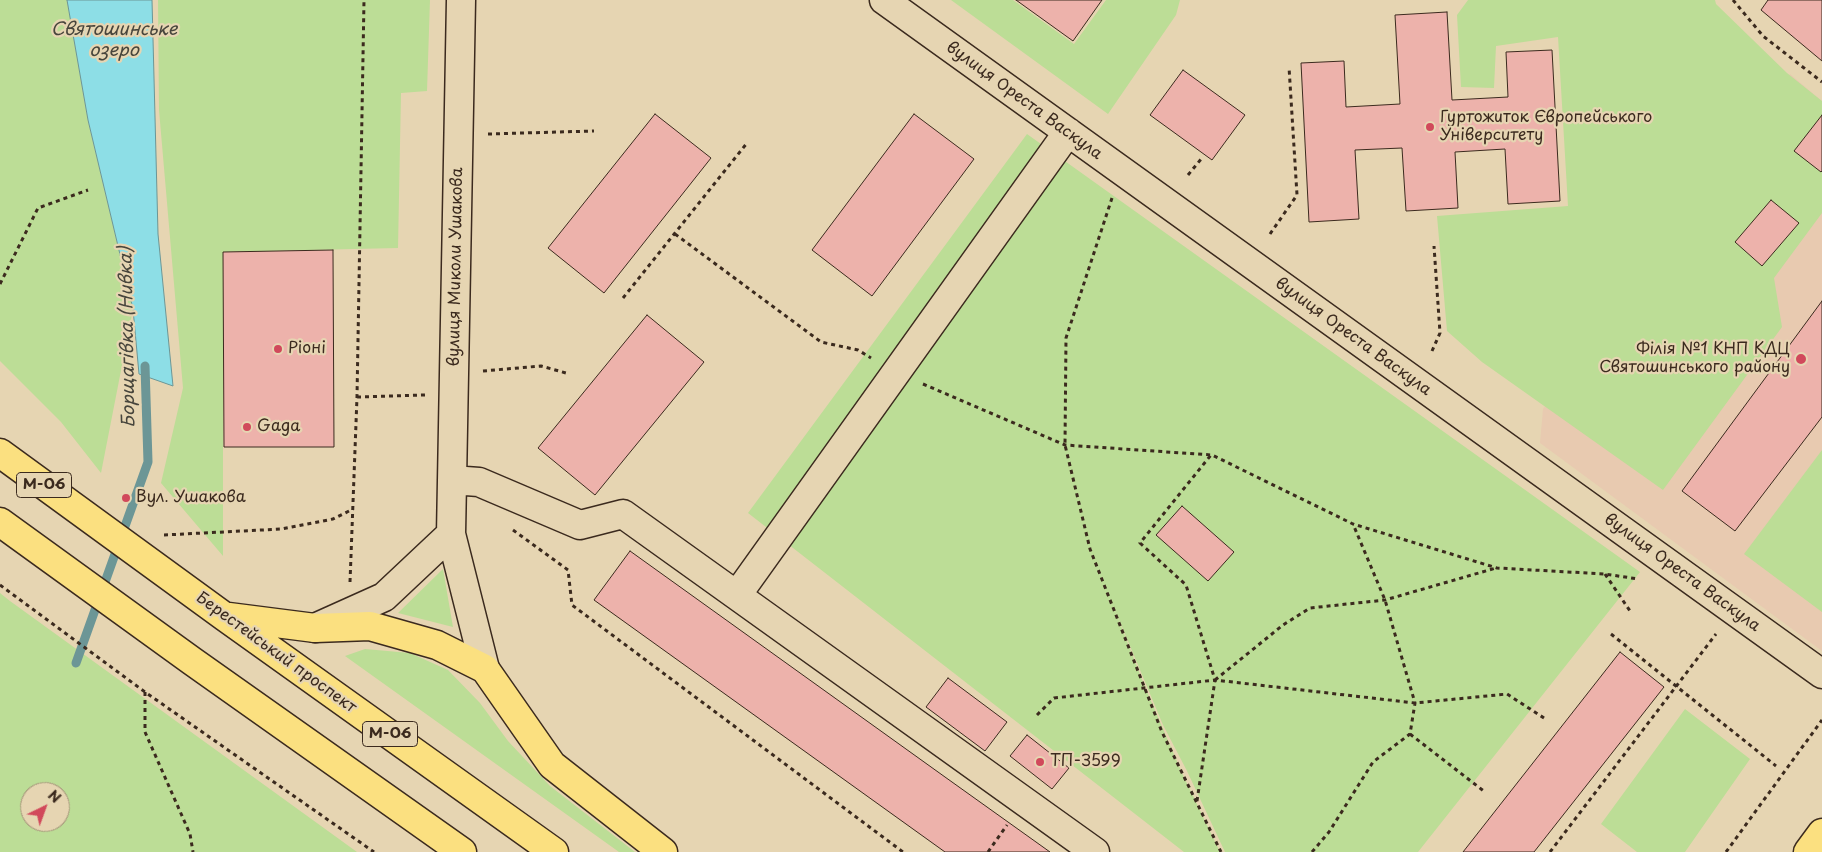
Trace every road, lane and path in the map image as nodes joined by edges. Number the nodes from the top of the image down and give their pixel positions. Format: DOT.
graph roads {
  1 [pos="364,0"];
  2 [pos="461,0"];
  3 [pos="884,0"];
  4 [pos="1733,0"];
  5 [pos="1289,67"];
  6 [pos="1822,82"];
  7 [pos="488,125"];
  8 [pos="594,131"];
  9 [pos="1068,132"];
  10 [pos="747,143"];
  11 [pos="1202,158"];
  12 [pos="1188,175"];
  13 [pos="88,190"];
  14 [pos="1113,195"];
  15 [pos="675,234"];
  16 [pos="1270,234"];
  17 [pos="1434,246"];
  18 [pos="0,284"];
  19 [pos="624,298"];
  20 [pos="1432,351"];
  21 [pos="483,361"];
  22 [pos="483,371"];
  23 [pos="896,372"];
  24 [pos="566,373"];
  25 [pos="483,379"];
  26 [pos="454,394"];
  27 [pos="357,397"];
  28 [pos="1065,445"];
  29 [pos="0,453"];
  30 [pos="1212,455"];
  31 [pos="452,480"];
  32 [pos="353,509"];
  33 [pos="0,522"];
  34 [pos="1353,524"];
  35 [pos="508,526"];
  36 [pos="451,534"];
  37 [pos="164,535"];
  38 [pos="1497,568"];
  39 [pos="1605,574"];
  40 [pos="1644,580"];
  41 [pos="0,585"];
  42 [pos="350,588"];
  43 [pos="737,595"];
  44 [pos="1384,600"];
  45 [pos="1630,611"];
  46 [pos="225,617"];
  47 [pos="315,628"];
  48 [pos="1720,630"];
  49 [pos="1611,634"];
  50 [pos="485,669"];
  51 [pos="1822,674"];
  52 [pos="1215,680"];
  53 [pos="1676,686"];
  54 [pos="1145,687"];
  55 [pos="145,692"];
  56 [pos="1415,704"];
  57 [pos="1037,715"];
  58 [pos="1544,718"];
  59 [pos="1822,720"];
  60 [pos="1410,734"];
  61 [pos="1776,766"];
  62 [pos="1485,792"];
  63 [pos="1197,802"];
  64 [pos="1009,822"];
  65 [pos="1822,833"];
  66 [pos="193,852"];
  67 [pos="374,852"];
  68 [pos="462,852"];
  69 [pos="554,852"];
  70 [pos="663,852"];
  71 [pos="903,852"];
  72 [pos="988,852"];
  73 [pos="1095,852"];
  74 [pos="1221,852"];
  75 [pos="1312,852"];
  76 [pos="1550,852"];
  77 [pos="1726,852"];
  78 [pos="1808,852"];
  1 -- 27 [label="path"];
  2 -- 26 [label="street, вулиця Миколи Ушакова"];
  3 -- 9 [label="street, вулиця Ореста Васкула"];
  4 -- 6 [label="path"];
  5 -- 16 [label="path"];
  7 -- 8 [label="path"];
  9 -- 23 [label="street"];
  9 -- 51 [label="street, вулиця Ореста Васкула"];
  10 -- 15 [label="path"];
  11 -- 12 [label="path"];
  13 -- 18 [label="path"];
  14 -- 28 [label="path"];
  15 -- 19 [label="path"];
  15 -- 23 [label="path"];
  17 -- 20 [label="path"];
  21 -- 22 [label="path"];
  22 -- 24 [label="path"];
  22 -- 25 [label="path"];
  23 -- 28 [label="path"];
  23 -- 43 [label="street"];
  26 -- 27 [label="path"];
  26 -- 31 [label="street, вулиця Миколи Ушакова"];
  27 -- 32 [label="path"];
  28 -- 30 [label="path"];
  28 -- 54 [label="path"];
  29 -- 46 [label="main road, Берестейський проспект / М-06"];
  30 -- 34 [label="path"];
  30 -- 52 [label="path"];
  31 -- 36 [label="street, вулиця Миколи Ушакова"];
  31 -- 43 [label="street"];
  32 -- 37 [label="path"];
  32 -- 42 [label="path"];
  33 -- 68 [label="main road"];
  34 -- 38 [label="path"];
  34 -- 44 [label="path"];
  35 -- 71 [label="path"];
  36 -- 47 [label="street"];
  36 -- 50 [label="street, вулиця Миколи Ушакова"];
  38 -- 39 [label="path"];
  38 -- 44 [label="path"];
  39 -- 40 [label="path"];
  39 -- 45 [label="path"];
  41 -- 55 [label="path"];
  43 -- 73 [label="street"];
  44 -- 52 [label="path"];
  44 -- 56 [label="path"];
  46 -- 47 [label="main road"];
  46 -- 69 [label="main road, Берестейський проспект / М-06"];
  47 -- 50 [label="main road"];
  48 -- 53 [label="path"];
  49 -- 53 [label="path"];
  50 -- 70 [label="main road"];
  52 -- 54 [label="path"];
  52 -- 56 [label="path"];
  52 -- 63 [label="path"];
  53 -- 61 [label="path"];
  53 -- 76 [label="path"];
  54 -- 57 [label="path"];
  54 -- 63 [label="path"];
  55 -- 66 [label="path"];
  55 -- 67 [label="path"];
  56 -- 58 [label="path"];
  56 -- 60 [label="path"];
  59 -- 77 [label="path"];
  60 -- 62 [label="path"];
  60 -- 75 [label="path"];
  63 -- 74 [label="path"];
  64 -- 72 [label="path"];
  65 -- 78 [label="main road"];
}
